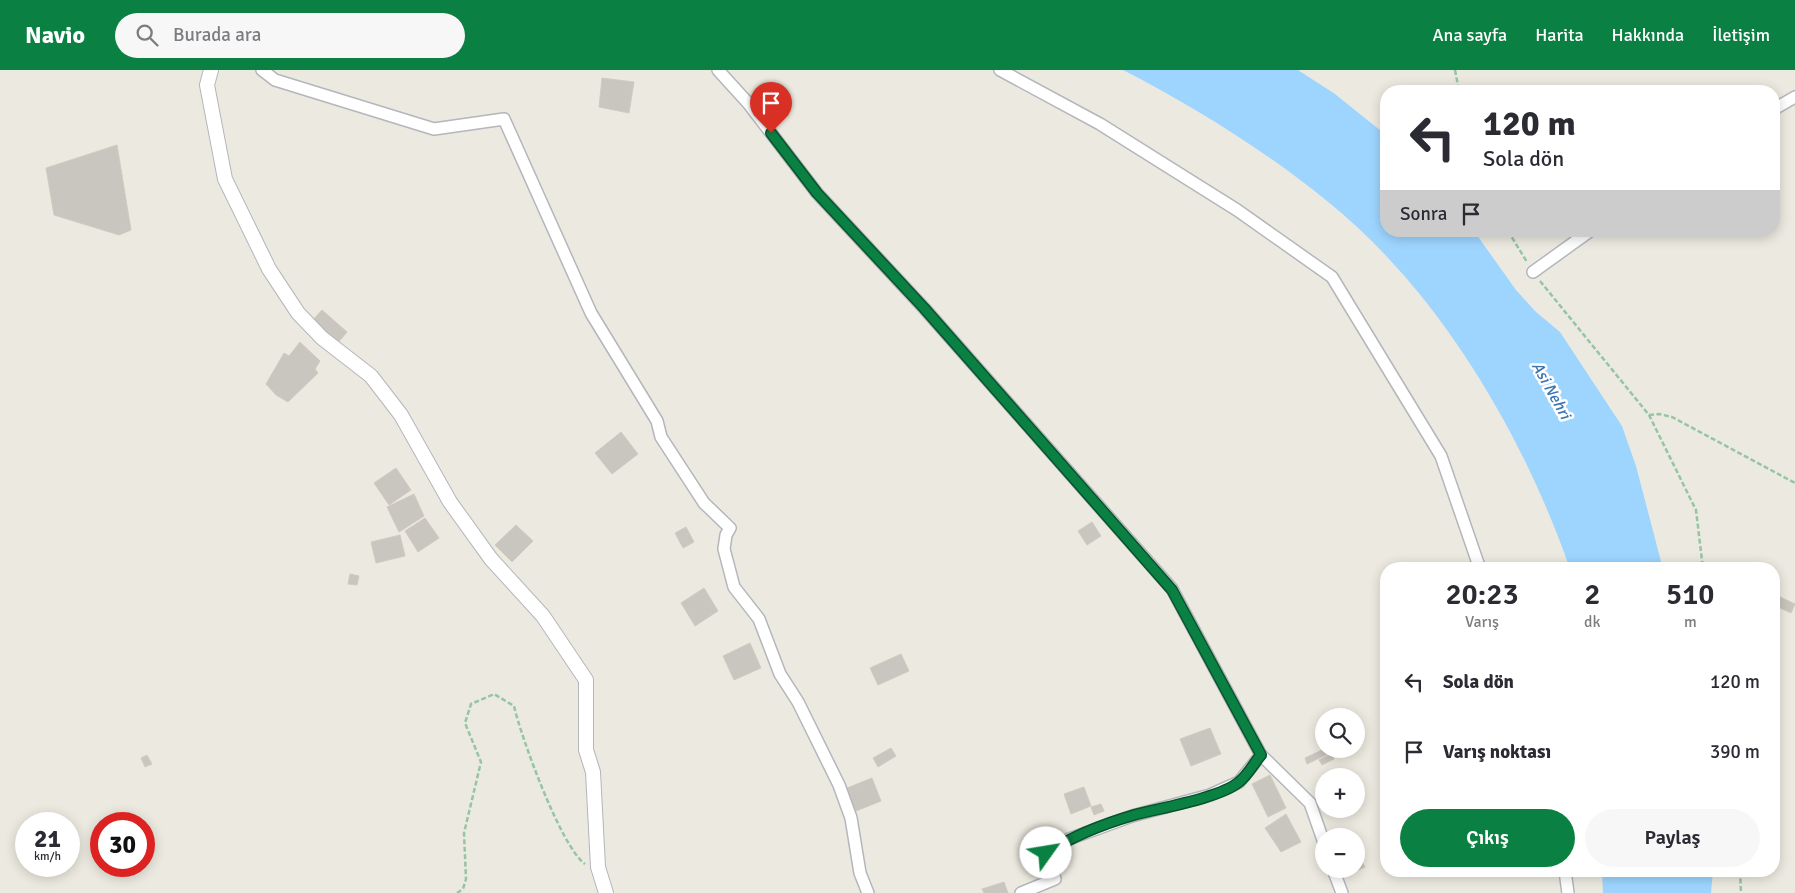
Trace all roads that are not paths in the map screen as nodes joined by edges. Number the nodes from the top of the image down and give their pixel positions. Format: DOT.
graph roads {
  1 [pos="211,70"];
  2 [pos="262,70"];
  3 [pos="718,70"];
  4 [pos="1000,70"];
  5 [pos="1795,97"];
  6 [pos="1780,106"];
  7 [pos="1582,237"];
  8 [pos="1533,272"];
  9 [pos="1478,562"];
  10 [pos="1261,755"];
  11 [pos="1319,828"];
  12 [pos="1566,877"];
  13 [pos="1336,878"];
  14 [pos="606,893"];
  15 [pos="868,893"];
  16 [pos="1021,893"];
  17 [pos="1342,893"];
  18 [pos="1568,893"];
  1 -- 14 [label="street"];
  2 -- 15 [label="street"];
  3 -- 10 [label="street"];
  4 -- 9 [label="street"];
  5 -- 6 [label="street"];
  7 -- 8 [label="street"];
  10 -- 11 [label="street"];
  10 -- 16 [label="street"];
  12 -- 18 [label="street"];
  13 -- 17 [label="street"];
}
